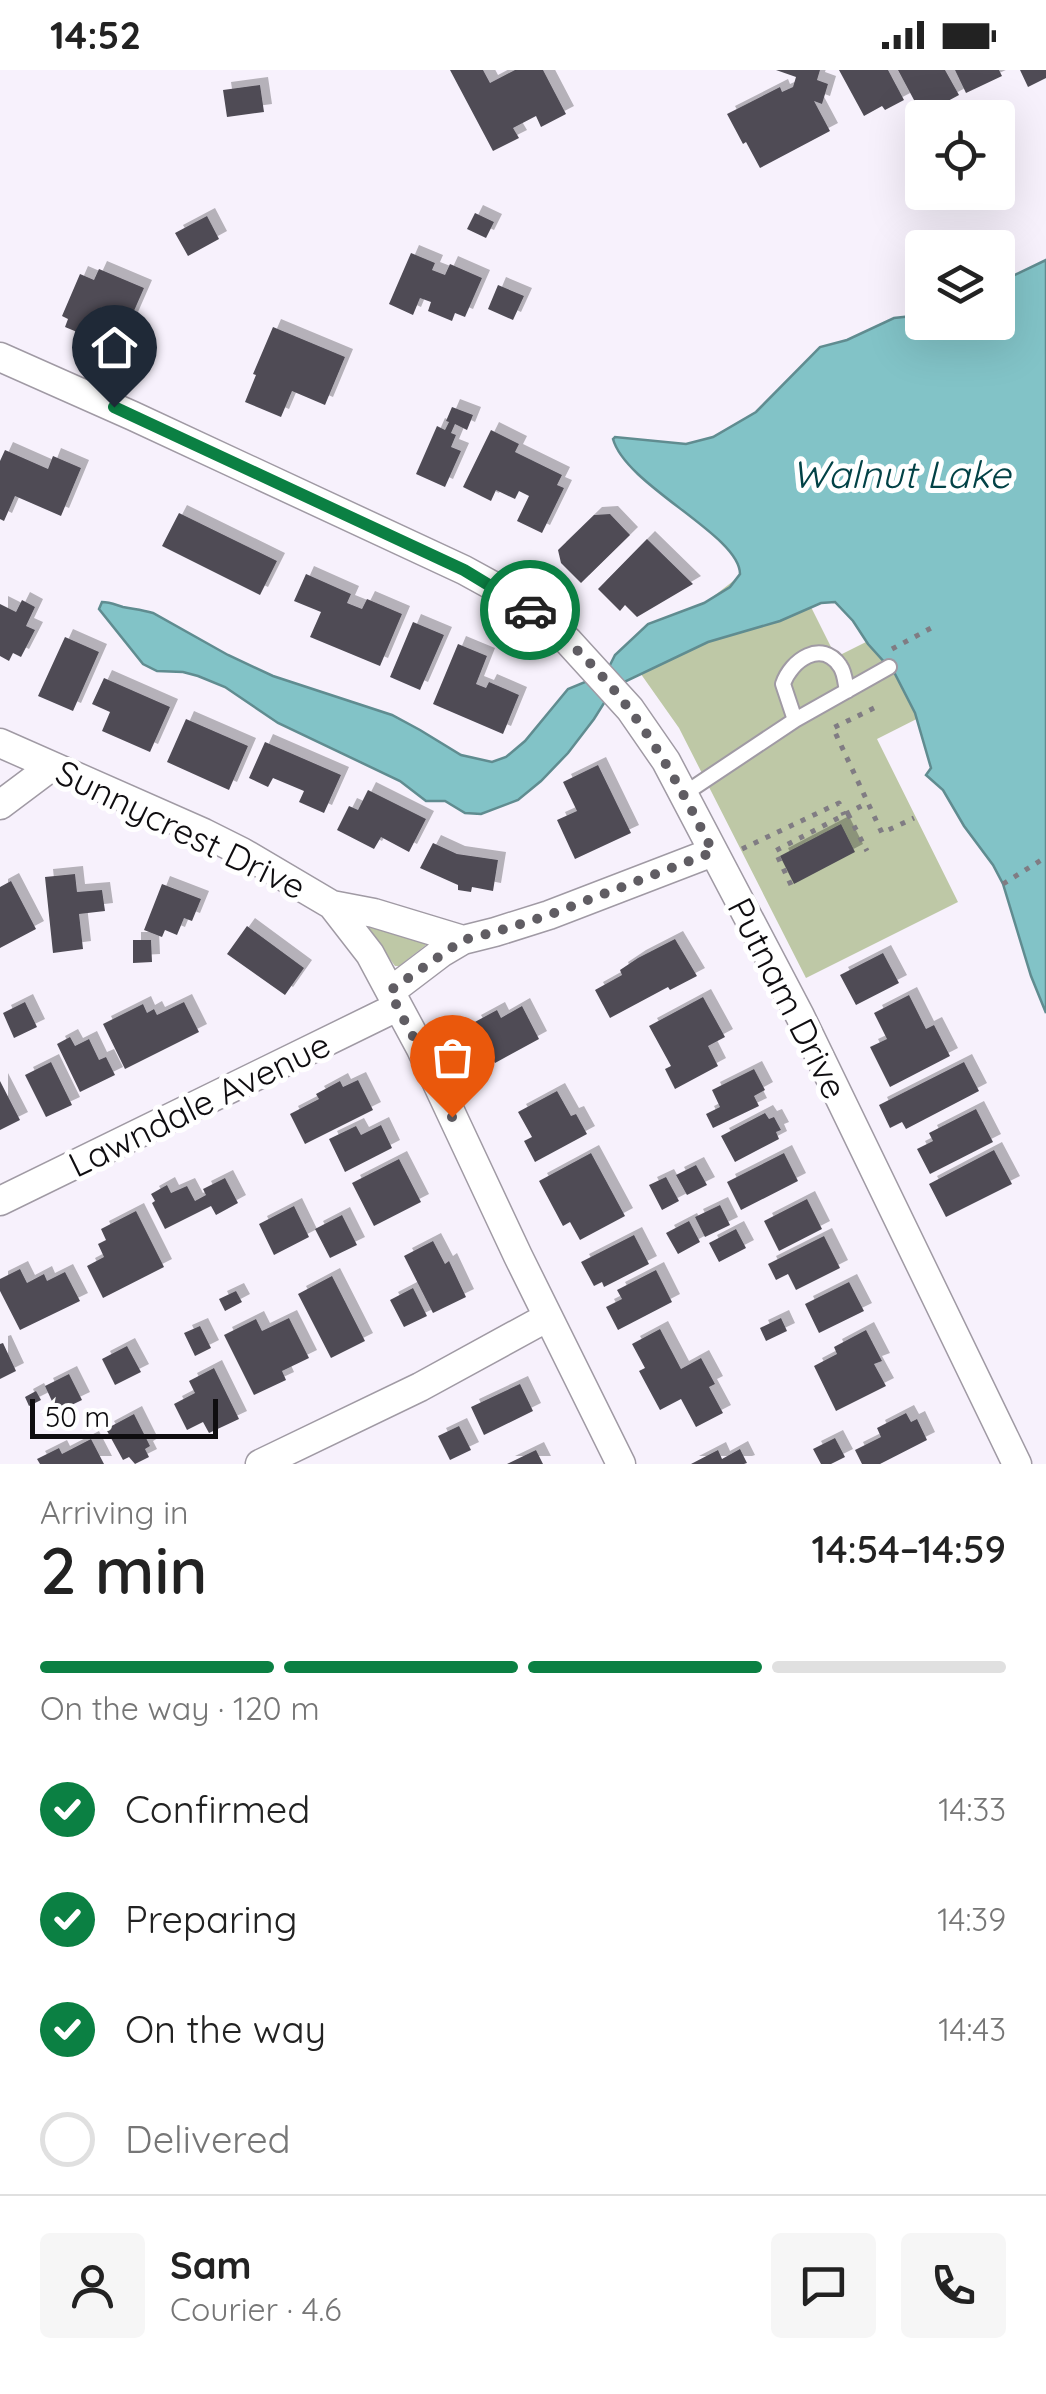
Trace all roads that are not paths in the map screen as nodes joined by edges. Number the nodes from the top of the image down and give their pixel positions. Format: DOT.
graph roads {
  1 [pos="0,357"];
  2 [pos="889,659"];
  3 [pos="847,691"];
  4 [pos="795,720"];
  5 [pos="0,743"];
  6 [pos="52,766"];
  7 [pos="684,794"];
  8 [pos="0,805"];
  9 [pos="724,843"];
  10 [pos="332,905"];
  11 [pos="463,940"];
  12 [pos="394,999"];
  13 [pos="0,1201"];
  14 [pos="548,1317"];
  15 [pos="260,1464"];
  16 [pos="621,1464"];
  17 [pos="1017,1464"];
  1 -- 7 [label="street, Putnam Drive"];
  2 -- 3 [label="lane"];
  3 -- 4 [label="lane"];
  3 -- 4 [label="lane"];
  4 -- 7 [label="lane"];
  5 -- 6 [label="street, Sunnycrest Drive"];
  6 -- 8 [label="street"];
  6 -- 10 [label="street, Sunnycrest Drive"];
  7 -- 9 [label="street, Putnam Drive"];
  9 -- 11 [label="street, Lawndale Avenue"];
  9 -- 17 [label="street, Putnam Drive"];
  10 -- 11 [label="street"];
  10 -- 12 [label="street, Sunnycrest Drive"];
  11 -- 12 [label="street, Lawndale Avenue"];
  12 -- 13 [label="street, Lawndale Avenue"];
  12 -- 14 [label="street, Sunnycrest Drive"];
  14 -- 15 [label="street"];
  14 -- 16 [label="street, Sunnycrest Drive"];
}
